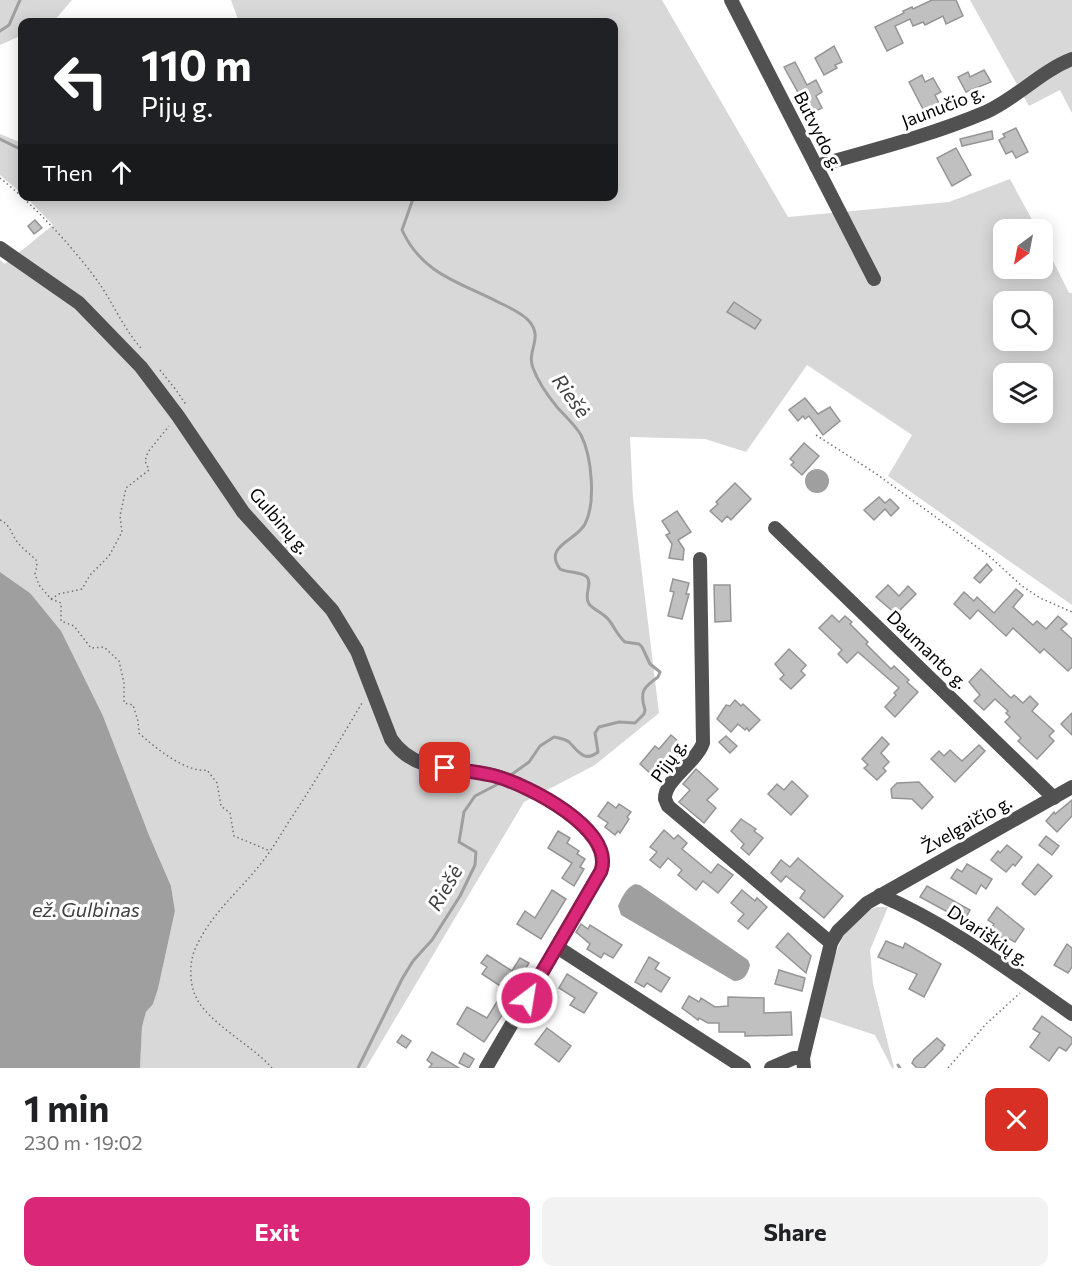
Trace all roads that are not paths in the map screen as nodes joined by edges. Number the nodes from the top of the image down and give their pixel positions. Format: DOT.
graph roads {
  1 [pos="731,0"];
  2 [pos="1072,59"];
  3 [pos="816,166"];
  4 [pos="0,248"];
  5 [pos="874,279"];
  6 [pos="776,528"];
  7 [pos="700,559"];
  8 [pos="1072,787"];
  9 [pos="1053,798"];
  10 [pos="880,895"];
  11 [pos="831,944"];
  12 [pos="557,947"];
  13 [pos="1072,1014"];
  14 [pos="804,1063"];
  15 [pos="486,1068"];
  16 [pos="744,1068"];
  17 [pos="771,1068"];
  1 -- 3 [label="street, Butvydo g."];
  2 -- 3 [label="street, Jaunučio g."];
  3 -- 5 [label="street, Butvydo g."];
  4 -- 12 [label="street, Gulbinų g."];
  6 -- 9 [label="street, Daumanto g."];
  7 -- 11 [label="street, Pijų g."];
  8 -- 9 [label="street, Žvelgaičio g."];
  9 -- 10 [label="street, Žvelgaičio g."];
  10 -- 11 [label="street, Žvelgaičio g."];
  10 -- 13 [label="street, Dvariškių g."];
  11 -- 14 [label="street"];
  12 -- 15 [label="street"];
  12 -- 16 [label="street"];
  14 -- 17 [label="street"];
}
